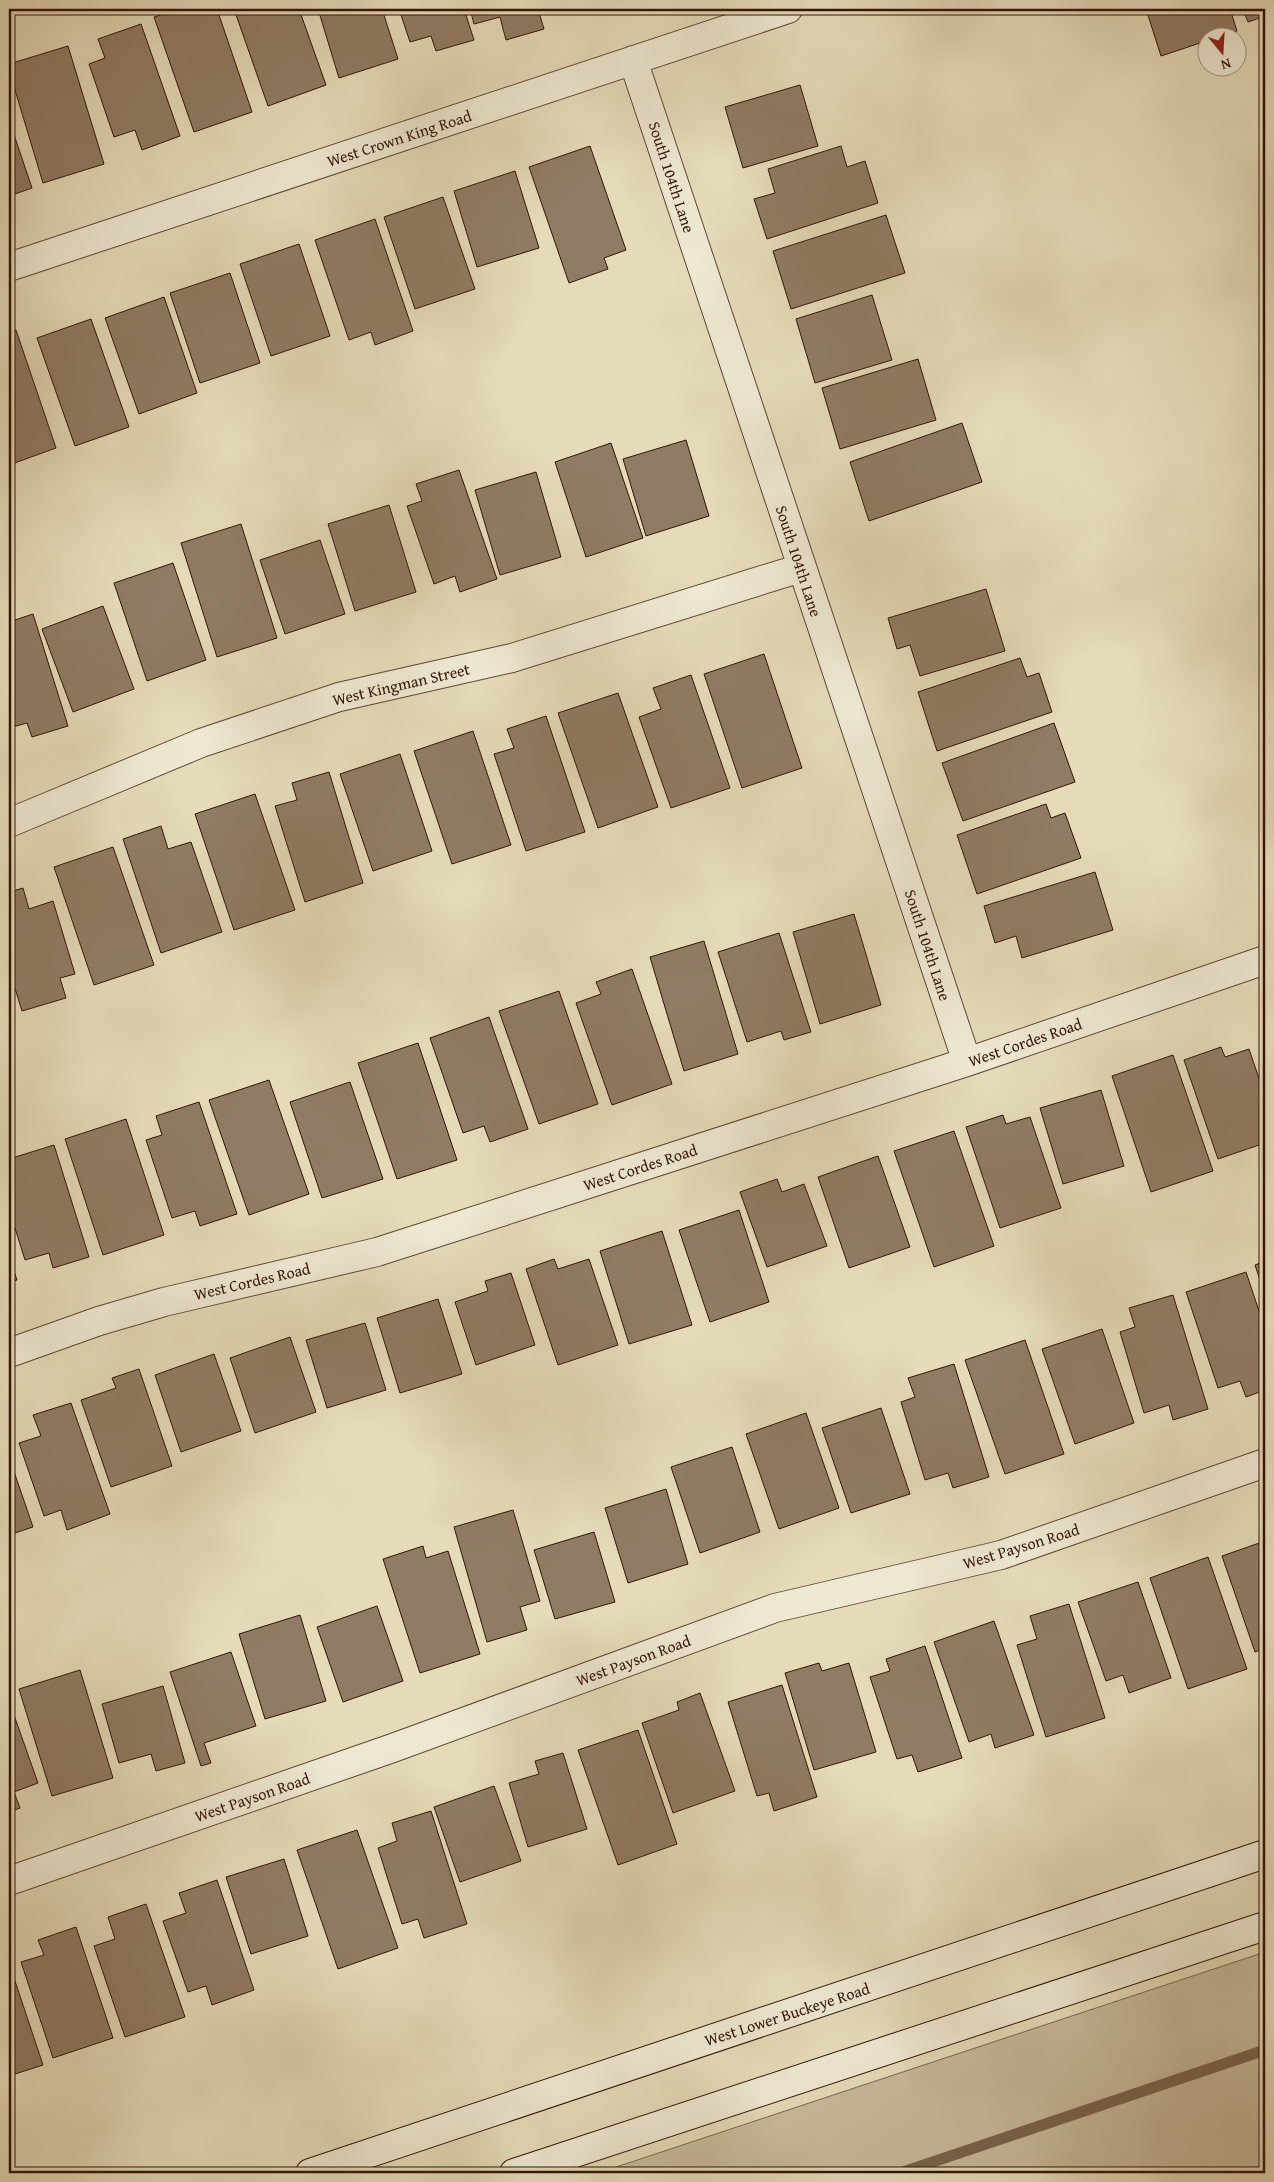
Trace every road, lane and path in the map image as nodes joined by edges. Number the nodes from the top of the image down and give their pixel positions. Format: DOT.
graph roads {
  1 [pos="788,9"];
  2 [pos="633,60"];
  3 [pos="9,267"];
  4 [pos="801,568"];
  5 [pos="9,823"];
  6 [pos="1265,960"];
  7 [pos="966,1062"];
  8 [pos="9,1353"];
  9 [pos="1265,1463"];
  10 [pos="1265,1854"];
  11 [pos="9,1881"];
  12 [pos="1265,1926"];
  13 [pos="310,2173"];
  14 [pos="514,2173"];
  1 -- 2 [label="street, West Crown King Road"];
  2 -- 3 [label="street, West Crown King Road"];
  2 -- 4 [label="street, South 104th Lane"];
  4 -- 5 [label="street, West Kingman Street"];
  4 -- 7 [label="street, South 104th Lane"];
  6 -- 7 [label="street, West Cordes Road"];
  7 -- 8 [label="street, West Cordes Road"];
  9 -- 11 [label="street, West Payson Road"];
  10 -- 13 [label="street, West Lower Buckeye Road"];
  12 -- 14 [label="street"];
}
